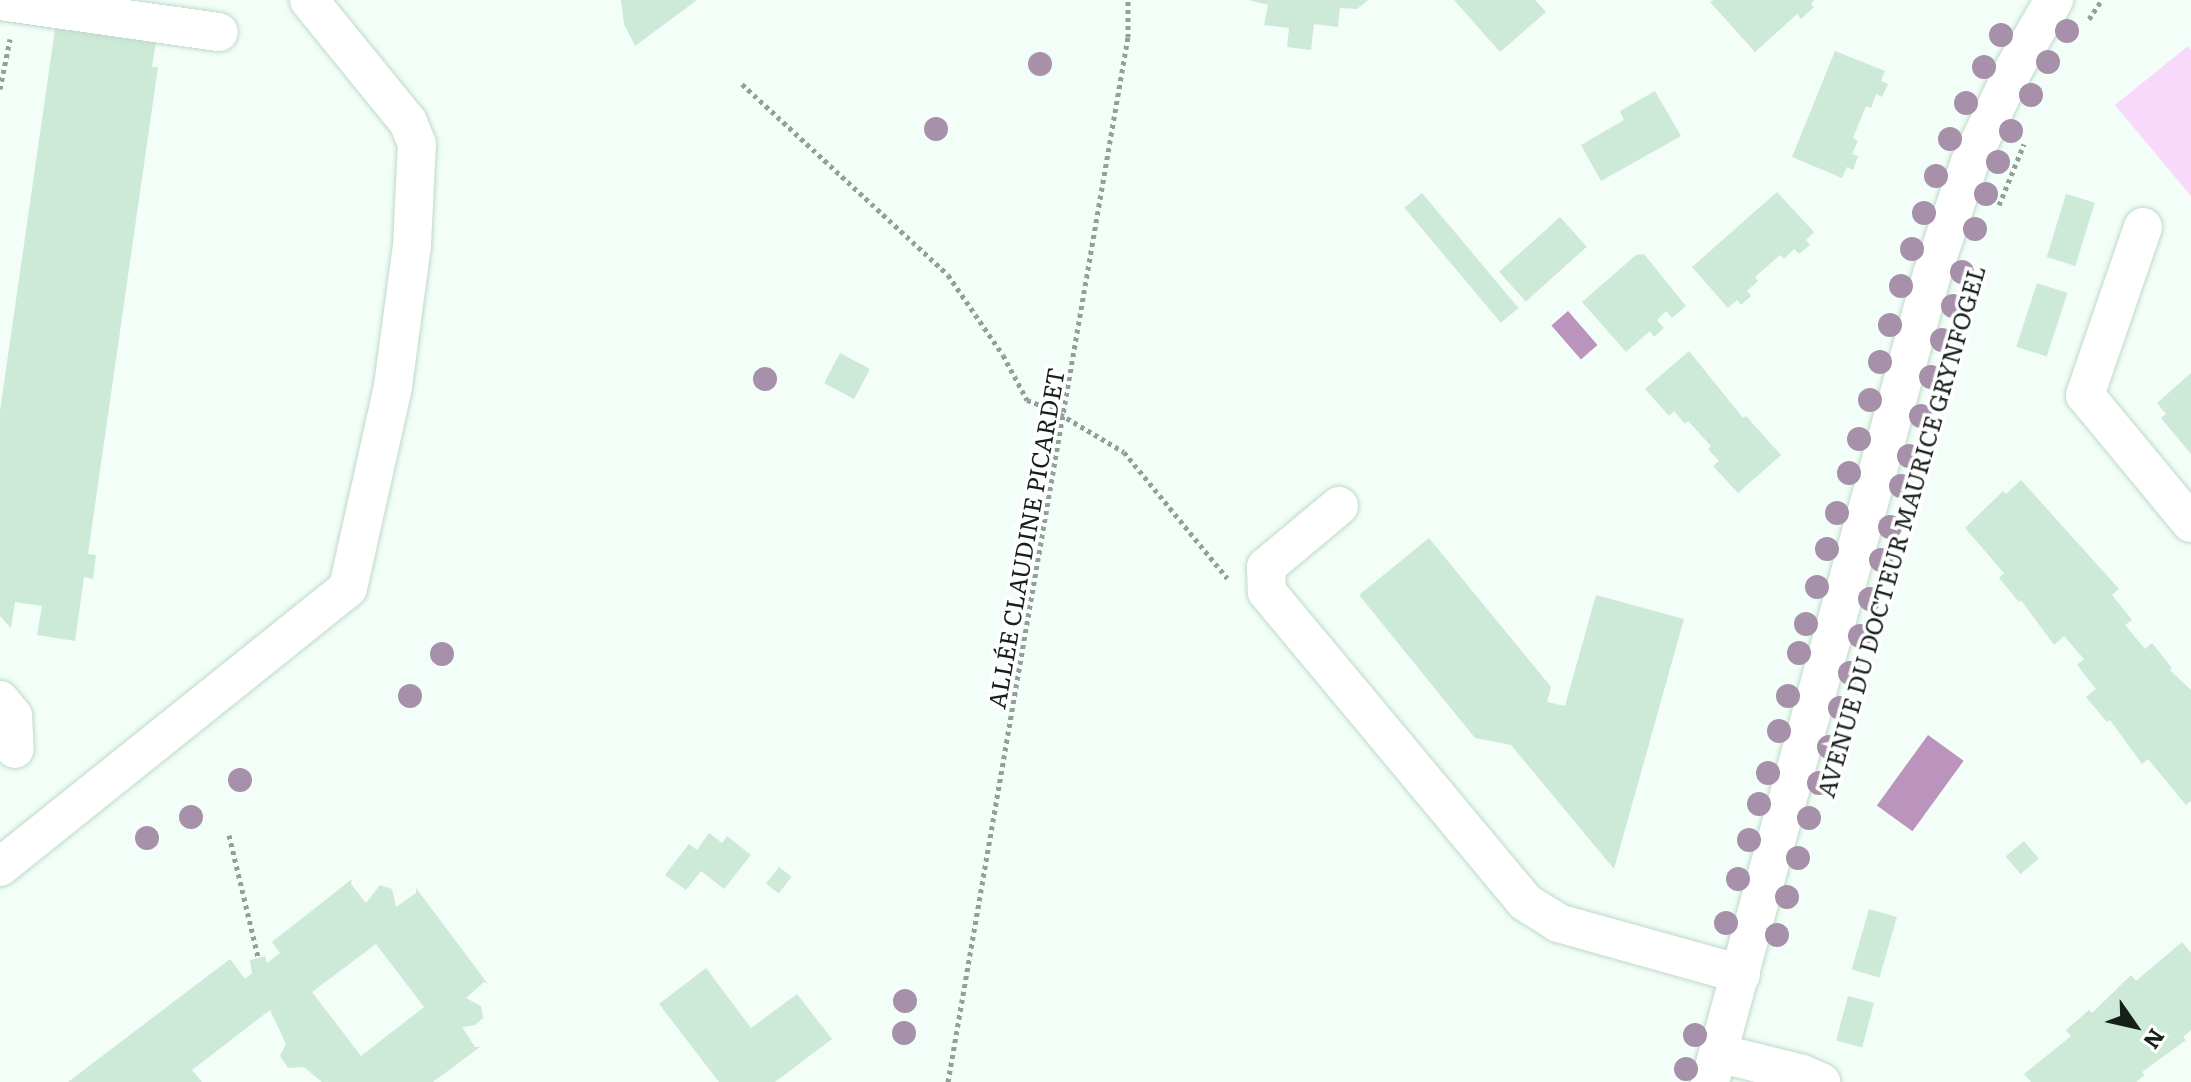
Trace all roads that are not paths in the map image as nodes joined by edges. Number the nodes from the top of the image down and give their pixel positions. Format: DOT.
graph roads {
  1 [pos="309,0"];
  2 [pos="2054,0"];
  3 [pos="8,2"];
  4 [pos="219,32"];
  5 [pos="2143,227"];
  6 [pos="1339,506"];
  7 [pos="2191,523"];
  8 [pos="0,700"];
  9 [pos="15,749"];
  10 [pos="0,867"];
  11 [pos="1741,974"];
  12 [pos="1714,1068"];
  13 [pos="1821,1082"];
  1 -- 10 [label="street"];
  2 -- 11 [label="street, AVENUE DU DOCTEUR MAURICE GRYNFOGEL"];
  3 -- 4 [label="street"];
  5 -- 7 [label="street"];
  6 -- 11 [label="street"];
  8 -- 9 [label="street"];
  11 -- 12 [label="street, AVENUE DU DOCTEUR MAURICE GRYNFOGEL"];
  12 -- 13 [label="street"];
}
